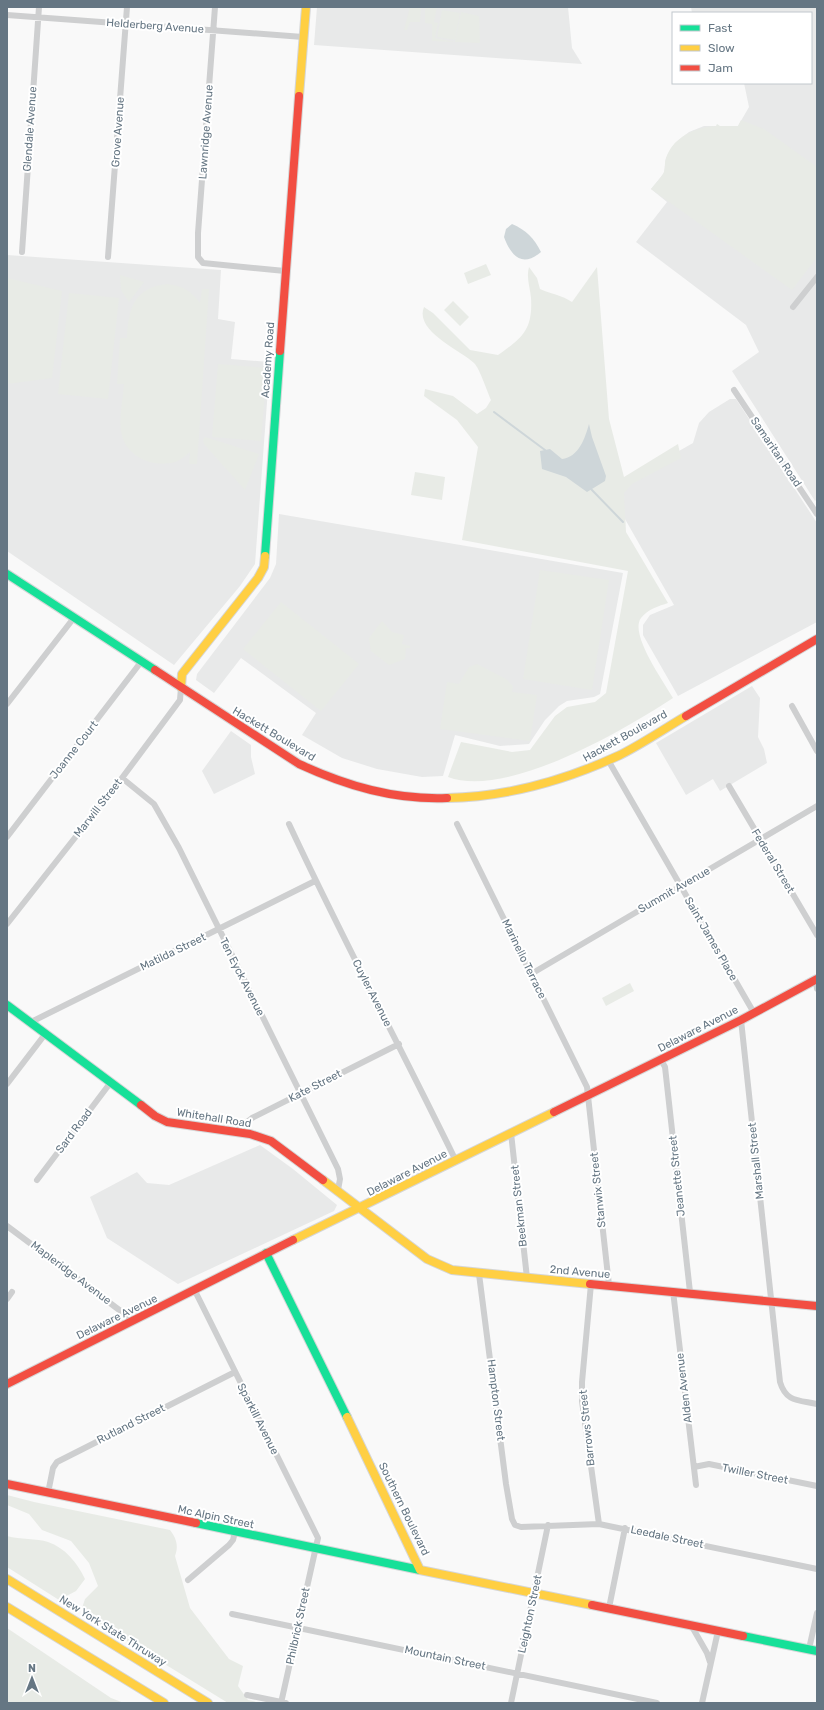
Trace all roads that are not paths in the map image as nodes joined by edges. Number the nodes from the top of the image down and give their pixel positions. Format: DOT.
graph roads {
  1 [pos="39,7"];
  2 [pos="127,7"];
  3 [pos="215,7"];
  4 [pos="306,7"];
  5 [pos="7,15"];
  6 [pos="38,18"];
  7 [pos="126,24"];
  8 [pos="213,30"];
  9 [pos="303,37"];
  10 [pos="22,252"];
  11 [pos="108,257"];
  12 [pos="285,271"];
  13 [pos="817,277"];
  14 [pos="792,307"];
  15 [pos="734,390"];
  16 [pos="817,514"];
  17 [pos="8,575"];
  18 [pos="73,619"];
  19 [pos="817,639"];
  20 [pos="141,662"];
  21 [pos="181,688"];
  22 [pos="7,704"];
  23 [pos="792,706"];
  24 [pos="817,751"];
  25 [pos="608,760"];
  26 [pos="122,778"];
  27 [pos="729,786"];
  28 [pos="817,806"];
  29 [pos="289,824"];
  30 [pos="457,824"];
  31 [pos="7,837"];
  32 [pos="760,839"];
  33 [pos="315,881"];
  34 [pos="680,886"];
  35 [pos="7,924"];
  36 [pos="219,930"];
  37 [pos="817,935"];
  38 [pos="531,974"];
  39 [pos="816,980"];
  40 [pos="817,989"];
  41 [pos="7,1006"];
  42 [pos="754,1013"];
  43 [pos="741,1020"];
  44 [pos="31,1022"];
  45 [pos="46,1033"];
  46 [pos="399,1044"];
  47 [pos="661,1060"];
  48 [pos="111,1082"];
  49 [pos="7,1084"];
  50 [pos="301,1093"];
  51 [pos="588,1096"];
  52 [pos="234,1132"];
  53 [pos="511,1133"];
  54 [pos="456,1161"];
  55 [pos="38,1180"];
  56 [pos="338,1190"];
  57 [pos="361,1208"];
  58 [pos="7,1226"];
  59 [pos="266,1253"];
  60 [pos="479,1274"];
  61 [pos="527,1278"];
  62 [pos="592,1284"];
  63 [pos="609,1285"];
  64 [pos="195,1291"];
  65 [pos="673,1291"];
  66 [pos="12,1292"];
  67 [pos="690,1292"];
  68 [pos="7,1299"];
  69 [pos="771,1301"];
  70 [pos="817,1306"];
  71 [pos="134,1320"];
  72 [pos="235,1372"];
  73 [pos="7,1384"];
  74 [pos="817,1404"];
  75 [pos="694,1467"];
  76 [pos="7,1484"];
  77 [pos="696,1485"];
  78 [pos="817,1486"];
  79 [pos="48,1493"];
  80 [pos="599,1524"];
  81 [pos="516,1525"];
  82 [pos="548,1526"];
  83 [pos="625,1528"];
  84 [pos="235,1532"];
  85 [pos="315,1548"];
  86 [pos="817,1569"];
  87 [pos="420,1570"];
  88 [pos="7,1579"];
  89 [pos="188,1580"];
  90 [pos="535,1594"];
  91 [pos="7,1606"];
  92 [pos="609,1608"];
  93 [pos="817,1613"];
  94 [pos="232,1614"];
  95 [pos="691,1625"];
  96 [pos="298,1627"];
  97 [pos="718,1631"];
  98 [pos="813,1650"];
  99 [pos="710,1662"];
  100 [pos="518,1674"];
  101 [pos="247,1695"];
  102 [pos="164,1703"];
  103 [pos="208,1703"];
  104 [pos="283,1703"];
  105 [pos="511,1703"];
  106 [pos="657,1703"];
  107 [pos="702,1703"];
  1 -- 6 [label="street, Glendale Avenue"];
  2 -- 7 [label="street, Grove Avenue"];
  3 -- 8 [label="street, Lawnridge Avenue"];
  4 -- 9 [label="main road, Academy Road"];
  5 -- 6 [label="street, Helderberg Avenue"];
  6 -- 7 [label="street, Helderberg Avenue"];
  6 -- 10 [label="street, Glendale Avenue"];
  7 -- 8 [label="street, Helderberg Avenue"];
  7 -- 11 [label="street, Grove Avenue"];
  8 -- 9 [label="street, Helderberg Avenue"];
  8 -- 12 [label="street, Lawnridge Avenue"];
  9 -- 12 [label="main road, Academy Road"];
  12 -- 21 [label="main road, Academy Road"];
  13 -- 14 [label="street"];
  15 -- 16 [label="street, Samaritan Road"];
  17 -- 18 [label="main road, Hackett Boulevard"];
  18 -- 20 [label="main road, Hackett Boulevard"];
  18 -- 22 [label="street"];
  19 -- 25 [label="main road, Hackett Boulevard"];
  20 -- 21 [label="main road, Hackett Boulevard"];
  20 -- 31 [label="street, Joanne Court"];
  21 -- 25 [label="main road, Hackett Boulevard"];
  21 -- 26 [label="street, Marwill Street"];
  23 -- 24 [label="street"];
  25 -- 34 [label="street, Saint James Place"];
  26 -- 35 [label="street, Marwill Street"];
  26 -- 36 [label="street, Ten Eyck Avenue"];
  27 -- 32 [label="street, Federal Street"];
  28 -- 32 [label="street, Summit Avenue"];
  29 -- 33 [label="street, Cuyler Avenue"];
  30 -- 38 [label="street, Marinello Terrace"];
  32 -- 34 [label="street, Summit Avenue"];
  32 -- 37 [label="street, Federal Street"];
  33 -- 36 [label="street, Matilda Street"];
  33 -- 46 [label="street, Cuyler Avenue"];
  34 -- 38 [label="street, Summit Avenue"];
  34 -- 42 [label="street, Saint James Place"];
  36 -- 44 [label="street, Matilda Street"];
  36 -- 50 [label="street, Ten Eyck Avenue"];
  38 -- 51 [label="street, Marinello Terrace"];
  39 -- 40 [label="street"];
  39 -- 42 [label="main road, Delaware Avenue"];
  41 -- 44 [label="main road, Whitehall Road"];
  42 -- 43 [label="main road, Delaware Avenue"];
  43 -- 47 [label="main road, Delaware Avenue"];
  43 -- 69 [label="street, Marshall Street"];
  44 -- 45 [label="main road, Whitehall Road"];
  45 -- 48 [label="main road, Whitehall Road"];
  45 -- 49 [label="street"];
  46 -- 50 [label="street, Kate Street"];
  46 -- 54 [label="street, Cuyler Avenue"];
  47 -- 51 [label="main road, Delaware Avenue"];
  47 -- 67 [label="street, Jeanette Street"];
  48 -- 52 [label="main road, Whitehall Road"];
  48 -- 55 [label="street, Sard Road"];
  50 -- 52 [label="street, Kate Street"];
  50 -- 56 [label="street, Ten Eyck Avenue"];
  51 -- 53 [label="main road, Delaware Avenue"];
  51 -- 63 [label="street, Stanwix Street"];
  52 -- 56 [label="main road, Whitehall Road"];
  53 -- 54 [label="main road, Delaware Avenue"];
  53 -- 61 [label="street, Beekman Street"];
  54 -- 57 [label="main road, Delaware Avenue"];
  56 -- 57 [label="main road, Whitehall Road"];
  57 -- 59 [label="main road, Delaware Avenue"];
  57 -- 60 [label="main road, 2nd Avenue"];
  58 -- 71 [label="street, Mapleridge Avenue"];
  59 -- 64 [label="main road, Delaware Avenue"];
  59 -- 87 [label="main road, Southern Boulevard"];
  60 -- 61 [label="main road, 2nd Avenue"];
  60 -- 81 [label="street, Hampton Street"];
  61 -- 62 [label="main road, 2nd Avenue"];
  62 -- 63 [label="main road, 2nd Avenue"];
  62 -- 80 [label="street, Barrows Street"];
  63 -- 65 [label="main road, 2nd Avenue"];
  64 -- 71 [label="main road, Delaware Avenue"];
  64 -- 72 [label="street, Sparkill Avenue"];
  65 -- 67 [label="main road, 2nd Avenue"];
  65 -- 75 [label="street, Alden Avenue"];
  66 -- 68 [label="street"];
  67 -- 69 [label="main road, 2nd Avenue"];
  69 -- 70 [label="main road, 2nd Avenue"];
  69 -- 74 [label="street, Marshall Street"];
  71 -- 73 [label="main road, Delaware Avenue"];
  72 -- 79 [label="street, Rutland Street"];
  72 -- 85 [label="street, Sparkill Avenue"];
  75 -- 77 [label="street, Alden Avenue"];
  75 -- 78 [label="street, Twiller Street"];
  76 -- 79 [label="main road, Mc Alpin Street"];
  79 -- 84 [label="main road, Mc Alpin Street"];
  80 -- 82 [label="street, Leedale Street"];
  80 -- 83 [label="street, Leedale Street"];
  81 -- 82 [label="street, Leedale Street"];
  82 -- 90 [label="street, Leighton Street"];
  83 -- 86 [label="street, Leedale Street"];
  83 -- 92 [label="street"];
  84 -- 85 [label="main road, Mc Alpin Street"];
  84 -- 89 [label="street"];
  85 -- 87 [label="main road, Mc Alpin Street"];
  85 -- 96 [label="street, Philbrick Street"];
  87 -- 90 [label="main road, Southern Boulevard"];
  88 -- 103 [label="main road, New York State Thruway"];
  90 -- 92 [label="main road, Southern Boulevard"];
  90 -- 100 [label="street, Leighton Street"];
  91 -- 102 [label="main road"];
  92 -- 95 [label="main road, Southern Boulevard"];
  93 -- 98 [label="street"];
  94 -- 96 [label="street, Mountain Street"];
  95 -- 97 [label="main road, Southern Boulevard"];
  95 -- 99 [label="street"];
  96 -- 100 [label="street, Mountain Street"];
  96 -- 104 [label="street, Philbrick Street"];
  97 -- 98 [label="main road, Southern Boulevard"];
  97 -- 99 [label="street"];
  99 -- 107 [label="street"];
  100 -- 105 [label="street, Leighton Street"];
  100 -- 106 [label="street, Mountain Street"];
  101 -- 104 [label="street"];
}
